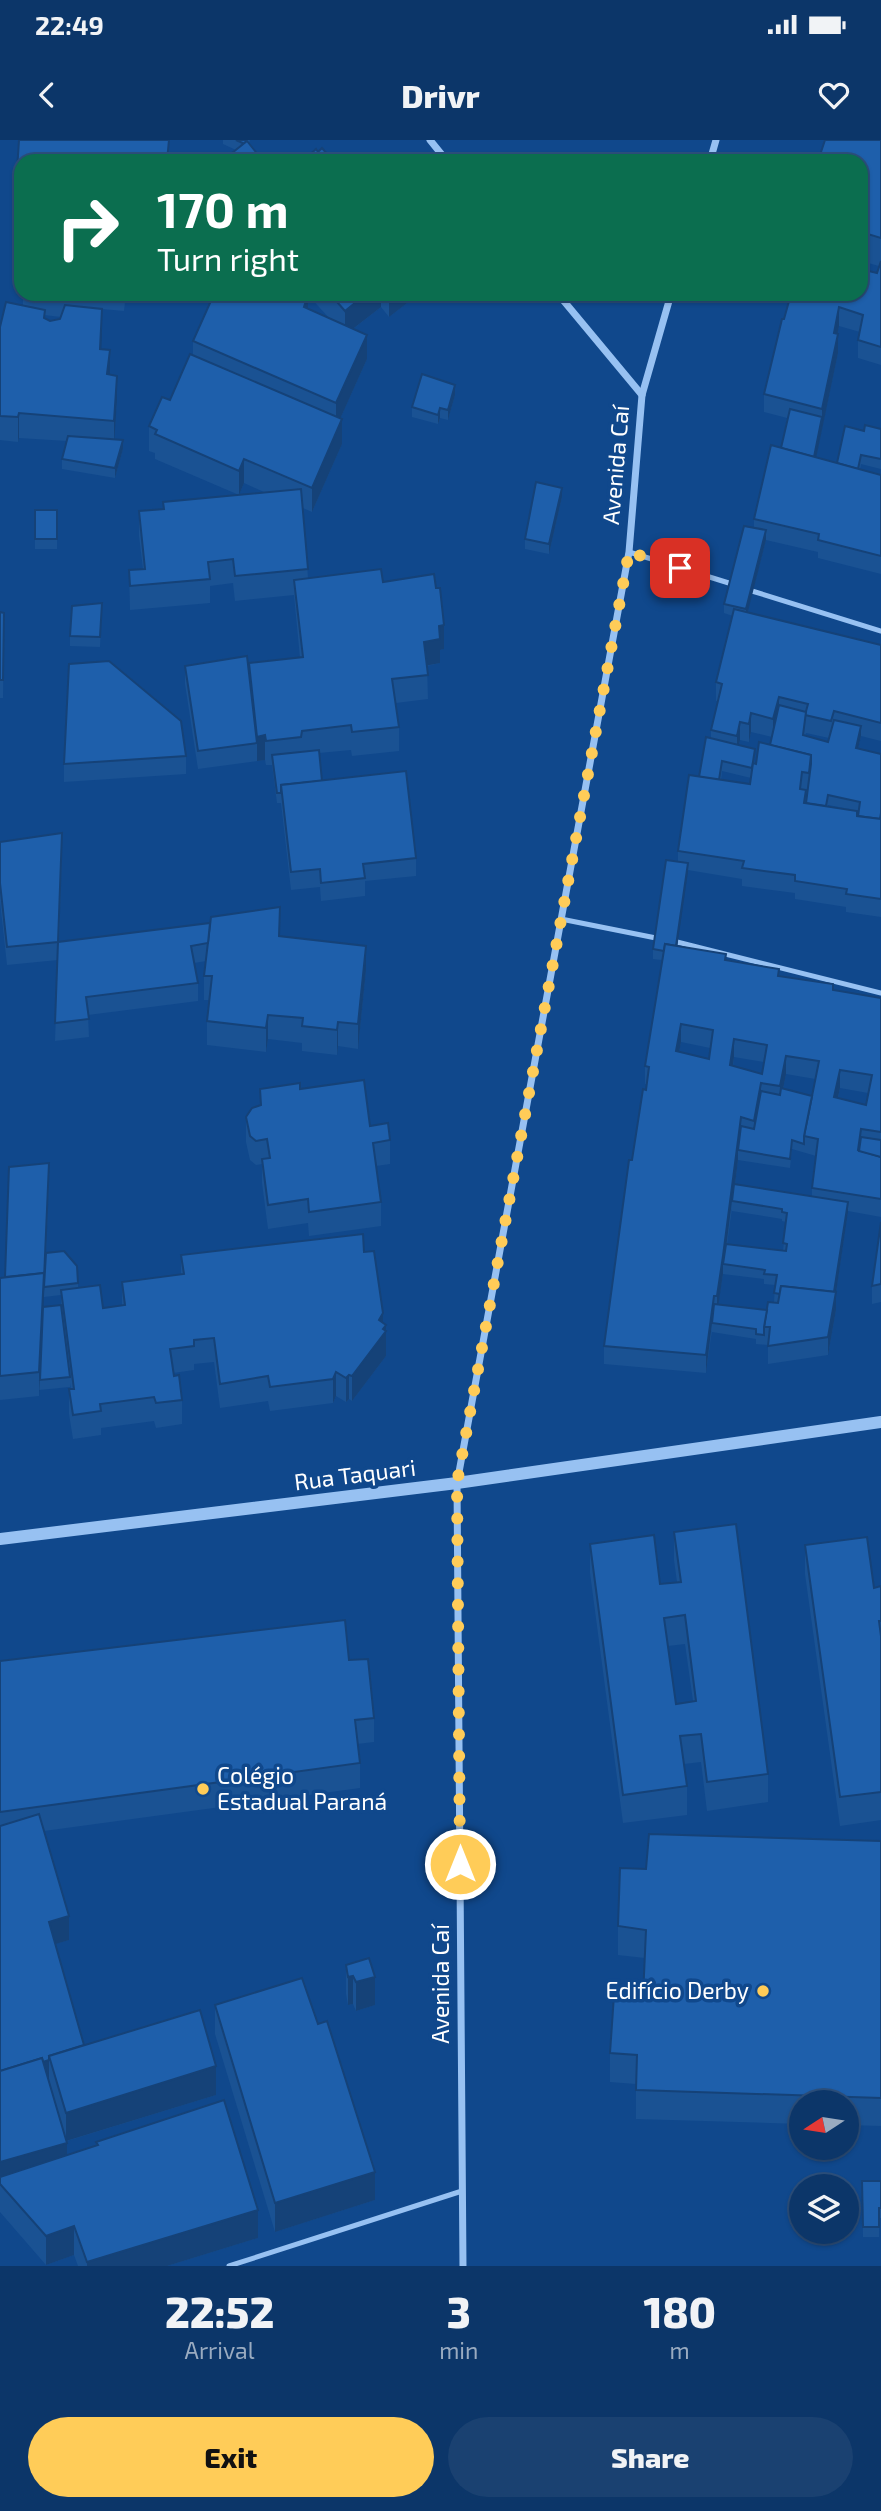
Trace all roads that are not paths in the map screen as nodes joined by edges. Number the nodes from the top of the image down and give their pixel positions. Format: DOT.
graph roads {
  1 [pos="430,140"];
  2 [pos="441,154"];
  3 [pos="564,301"];
  4 [pos="669,301"];
  5 [pos="642,395"];
  6 [pos="629,552"];
  7 [pos="732,584"];
  8 [pos="752,592"];
  9 [pos="881,631"];
  10 [pos="561,919"];
  11 [pos="656,938"];
  12 [pos="677,942"];
  13 [pos="881,993"];
  14 [pos="881,1422"];
  15 [pos="457,1483"];
  16 [pos="0,1539"];
  17 [pos="462,2191"];
  18 [pos="229,2266"];
  19 [pos="463,2266"];
  1 -- 2 [label="street"];
  3 -- 5 [label="street"];
  4 -- 5 [label="street, Avenida Caí"];
  5 -- 6 [label="street, Avenida Caí"];
  6 -- 7 [label="lane"];
  6 -- 10 [label="street, Avenida Caí"];
  8 -- 9 [label="lane"];
  10 -- 11 [label="lane"];
  10 -- 15 [label="street, Avenida Caí"];
  12 -- 13 [label="lane"];
  14 -- 15 [label="street, Rua Taquari"];
  15 -- 16 [label="street, Rua Taquari"];
  15 -- 17 [label="street, Avenida Caí"];
  17 -- 18 [label="lane"];
  17 -- 19 [label="street, Avenida Caí"];
}
